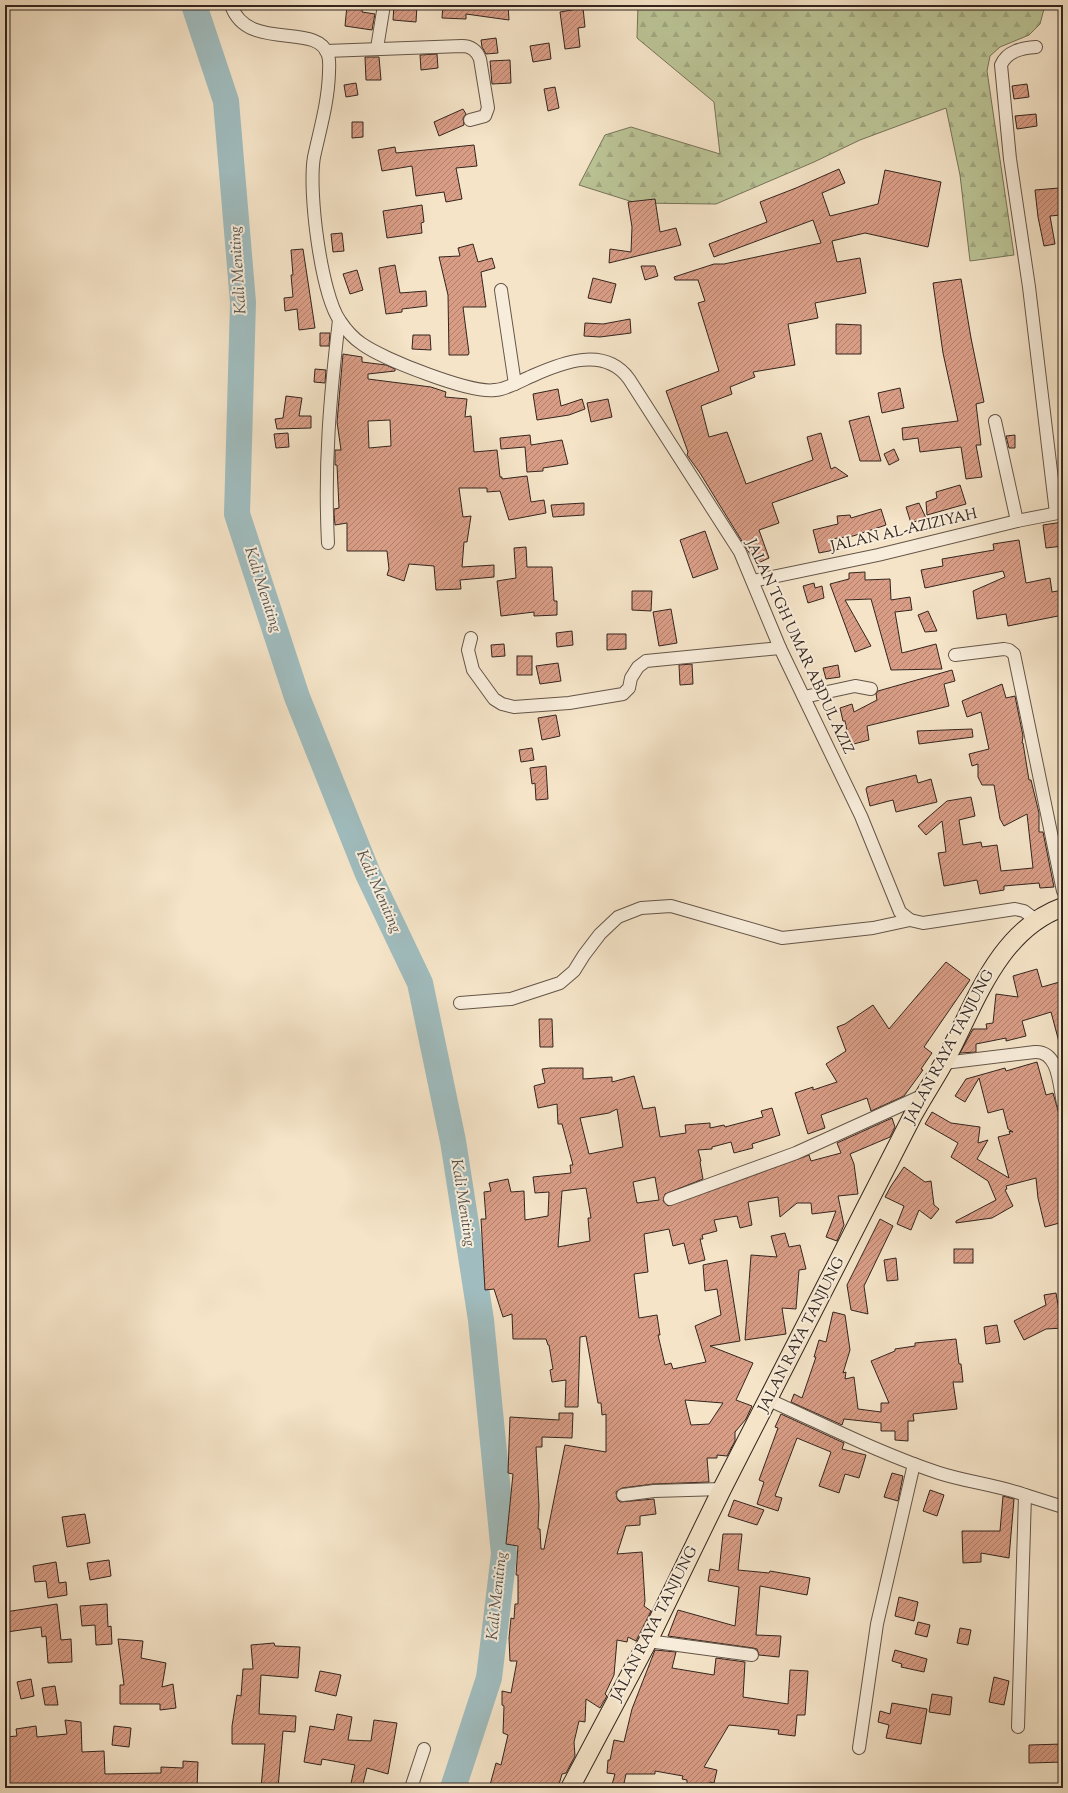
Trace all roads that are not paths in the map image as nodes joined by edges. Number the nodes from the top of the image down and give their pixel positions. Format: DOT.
graph roads {
  1 [pos="231,5"];
  2 [pos="384,5"];
  3 [pos="1036,47"];
  4 [pos="378,48"];
  5 [pos="326,51"];
  6 [pos="470,120"];
  7 [pos="501,290"];
  8 [pos="339,320"];
  9 [pos="515,384"];
  10 [pos="995,421"];
  11 [pos="1059,513"];
  12 [pos="1017,521"];
  13 [pos="328,542"];
  14 [pos="753,581"];
  15 [pos="471,638"];
  16 [pos="780,648"];
  17 [pos="955,655"];
  18 [pos="871,689"];
  19 [pos="804,697"];
  20 [pos="1063,891"];
  21 [pos="1063,907"];
  22 [pos="910,920"];
  23 [pos="1036,920"];
  24 [pos="460,1003"];
  25 [pos="944,1063"];
  26 [pos="924,1096"];
  27 [pos="1063,1103"];
  28 [pos="670,1199"];
  29 [pos="769,1400"];
  30 [pos="914,1464"];
  31 [pos="722,1489"];
  32 [pos="623,1495"];
  33 [pos="1025,1495"];
  34 [pos="1063,1507"];
  35 [pos="648,1641"];
  36 [pos="752,1655"];
  37 [pos="1018,1726"];
  38 [pos="859,1748"];
  39 [pos="424,1749"];
  40 [pos="411,1788"];
  41 [pos="570,1788"];
  1 -- 5 [label="street"];
  2 -- 4 [label="street"];
  3 -- 11 [label="street"];
  4 -- 5 [label="street"];
  4 -- 6 [label="street"];
  5 -- 8 [label="street, JALAN TGH UMAR ABDUL AZIZ"];
  7 -- 9 [label="street"];
  8 -- 9 [label="street, JALAN TGH UMAR ABDUL AZIZ"];
  8 -- 13 [label="street"];
  9 -- 14 [label="street, JALAN TGH UMAR ABDUL AZIZ"];
  10 -- 12 [label="street"];
  11 -- 12 [label="street, JALAN AL-AZIZIYAH"];
  12 -- 14 [label="street, JALAN AL-AZIZIYAH"];
  14 -- 16 [label="street, JALAN TGH UMAR ABDUL AZIZ"];
  15 -- 16 [label="street"];
  16 -- 19 [label="street, JALAN TGH UMAR ABDUL AZIZ"];
  17 -- 20 [label="street"];
  18 -- 19 [label="street"];
  19 -- 22 [label="street, JALAN TGH UMAR ABDUL AZIZ"];
  21 -- 23 [label="main road, JALAN RAYA TANJUNG"];
  22 -- 23 [label="street"];
  22 -- 24 [label="street"];
  23 -- 25 [label="main road, JALAN RAYA TANJUNG"];
  25 -- 26 [label="main road, JALAN RAYA TANJUNG"];
  25 -- 27 [label="street"];
  26 -- 28 [label="street"];
  26 -- 29 [label="main road, JALAN RAYA TANJUNG"];
  29 -- 30 [label="street"];
  29 -- 31 [label="main road, JALAN RAYA TANJUNG"];
  30 -- 33 [label="street"];
  30 -- 38 [label="street"];
  31 -- 32 [label="street"];
  31 -- 35 [label="main road, JALAN RAYA TANJUNG"];
  33 -- 34 [label="street"];
  33 -- 37 [label="street"];
  35 -- 36 [label="street"];
  35 -- 41 [label="main road, JALAN RAYA TANJUNG"];
  39 -- 40 [label="street"];
}
